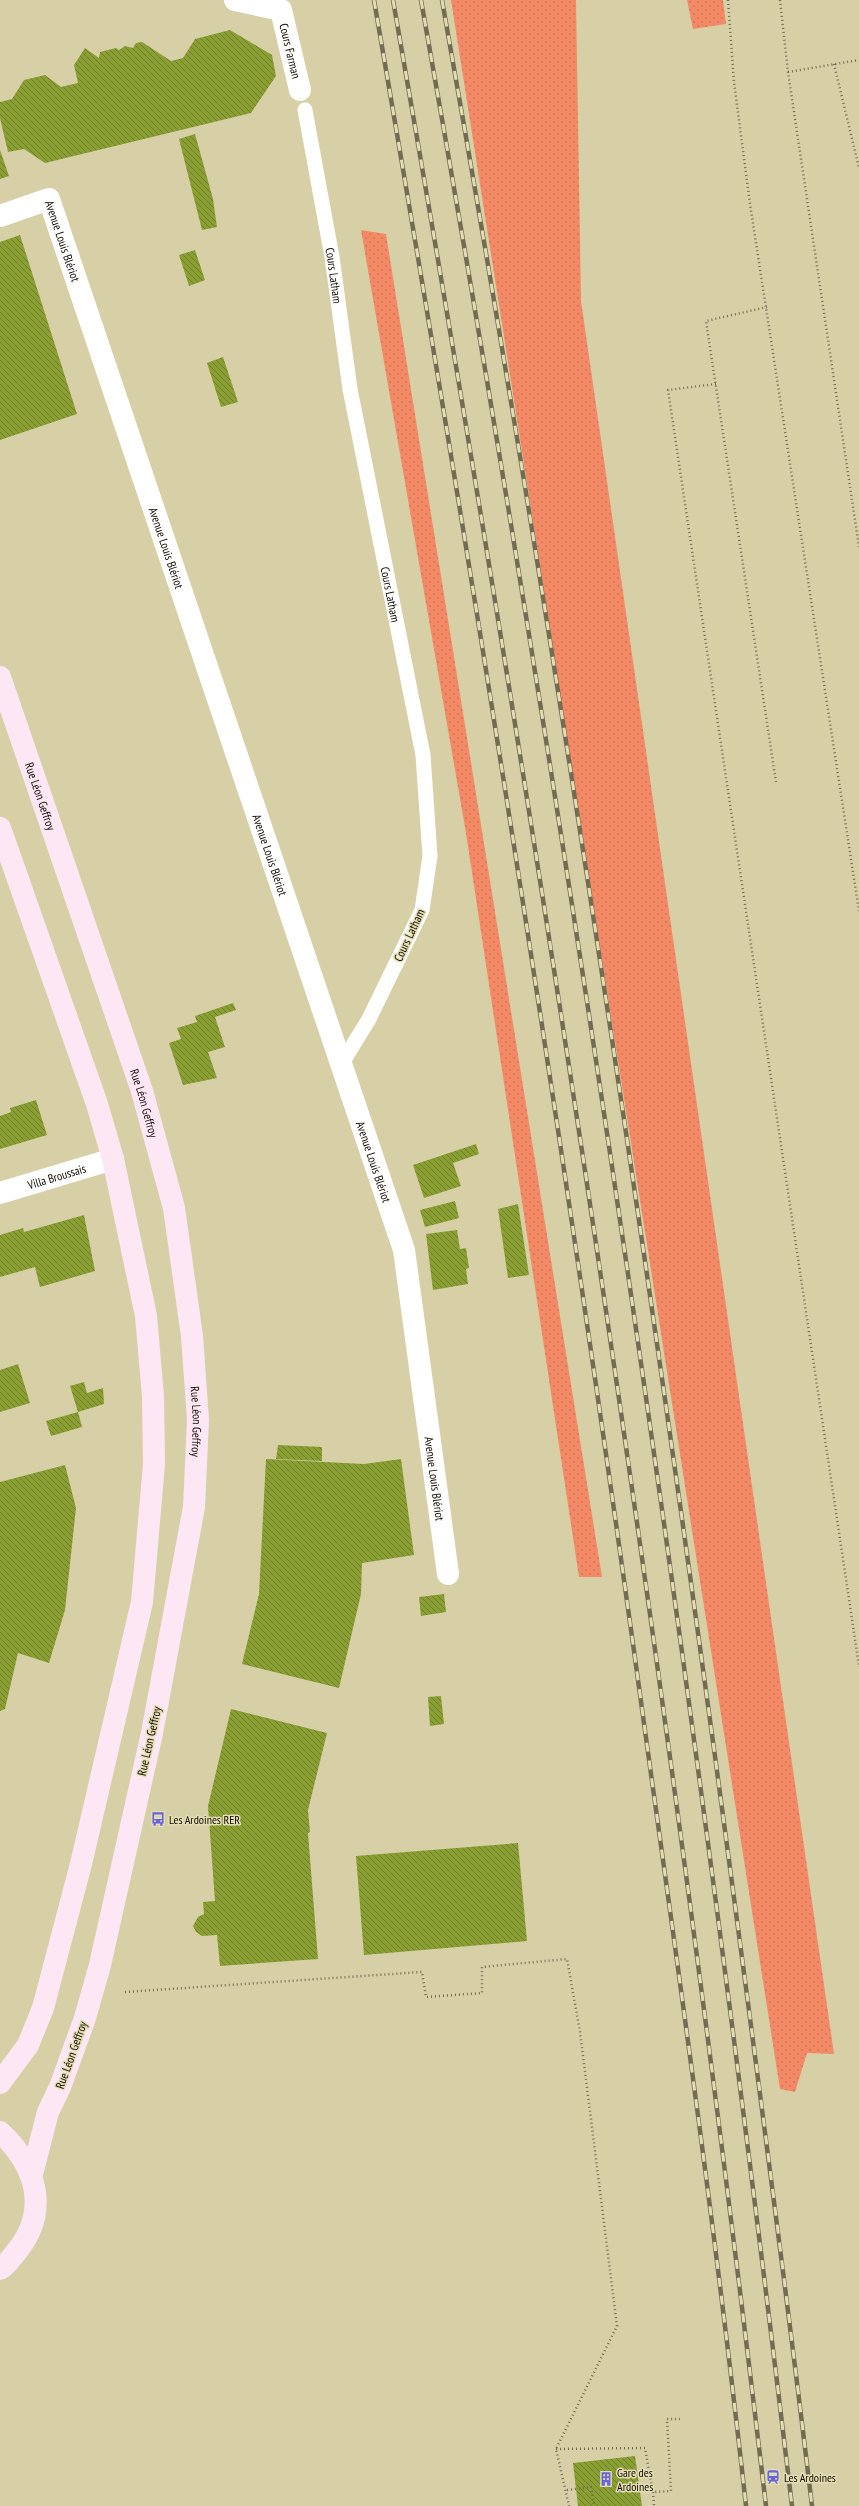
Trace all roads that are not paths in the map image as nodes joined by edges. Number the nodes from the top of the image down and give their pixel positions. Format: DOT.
graph roads {
  1 [pos="235,0"];
  2 [pos="303,100"];
  3 [pos="0,216"];
  4 [pos="0,676"];
  5 [pos="0,828"];
  6 [pos="342,1063"];
  7 [pos="113,1159"];
  8 [pos="0,1193"];
  9 [pos="448,1574"];
  10 [pos="0,2083"];
  11 [pos="0,2132"];
  12 [pos="32,2174"];
  13 [pos="0,2269"];
  1 -- 2 [label="street, Cours Farman"];
  2 -- 6 [label="lane, Cours Latham"];
  3 -- 6 [label="street, Avenue Louis Blériot"];
  4 -- 12 [label="street, Rue Léon Geffroy"];
  5 -- 7 [label="street"];
  6 -- 9 [label="street, Avenue Louis Blériot"];
  7 -- 8 [label="street, Villa Broussais"];
  7 -- 10 [label="street"];
  11 -- 12 [label="street"];
  12 -- 13 [label="street"];
}
